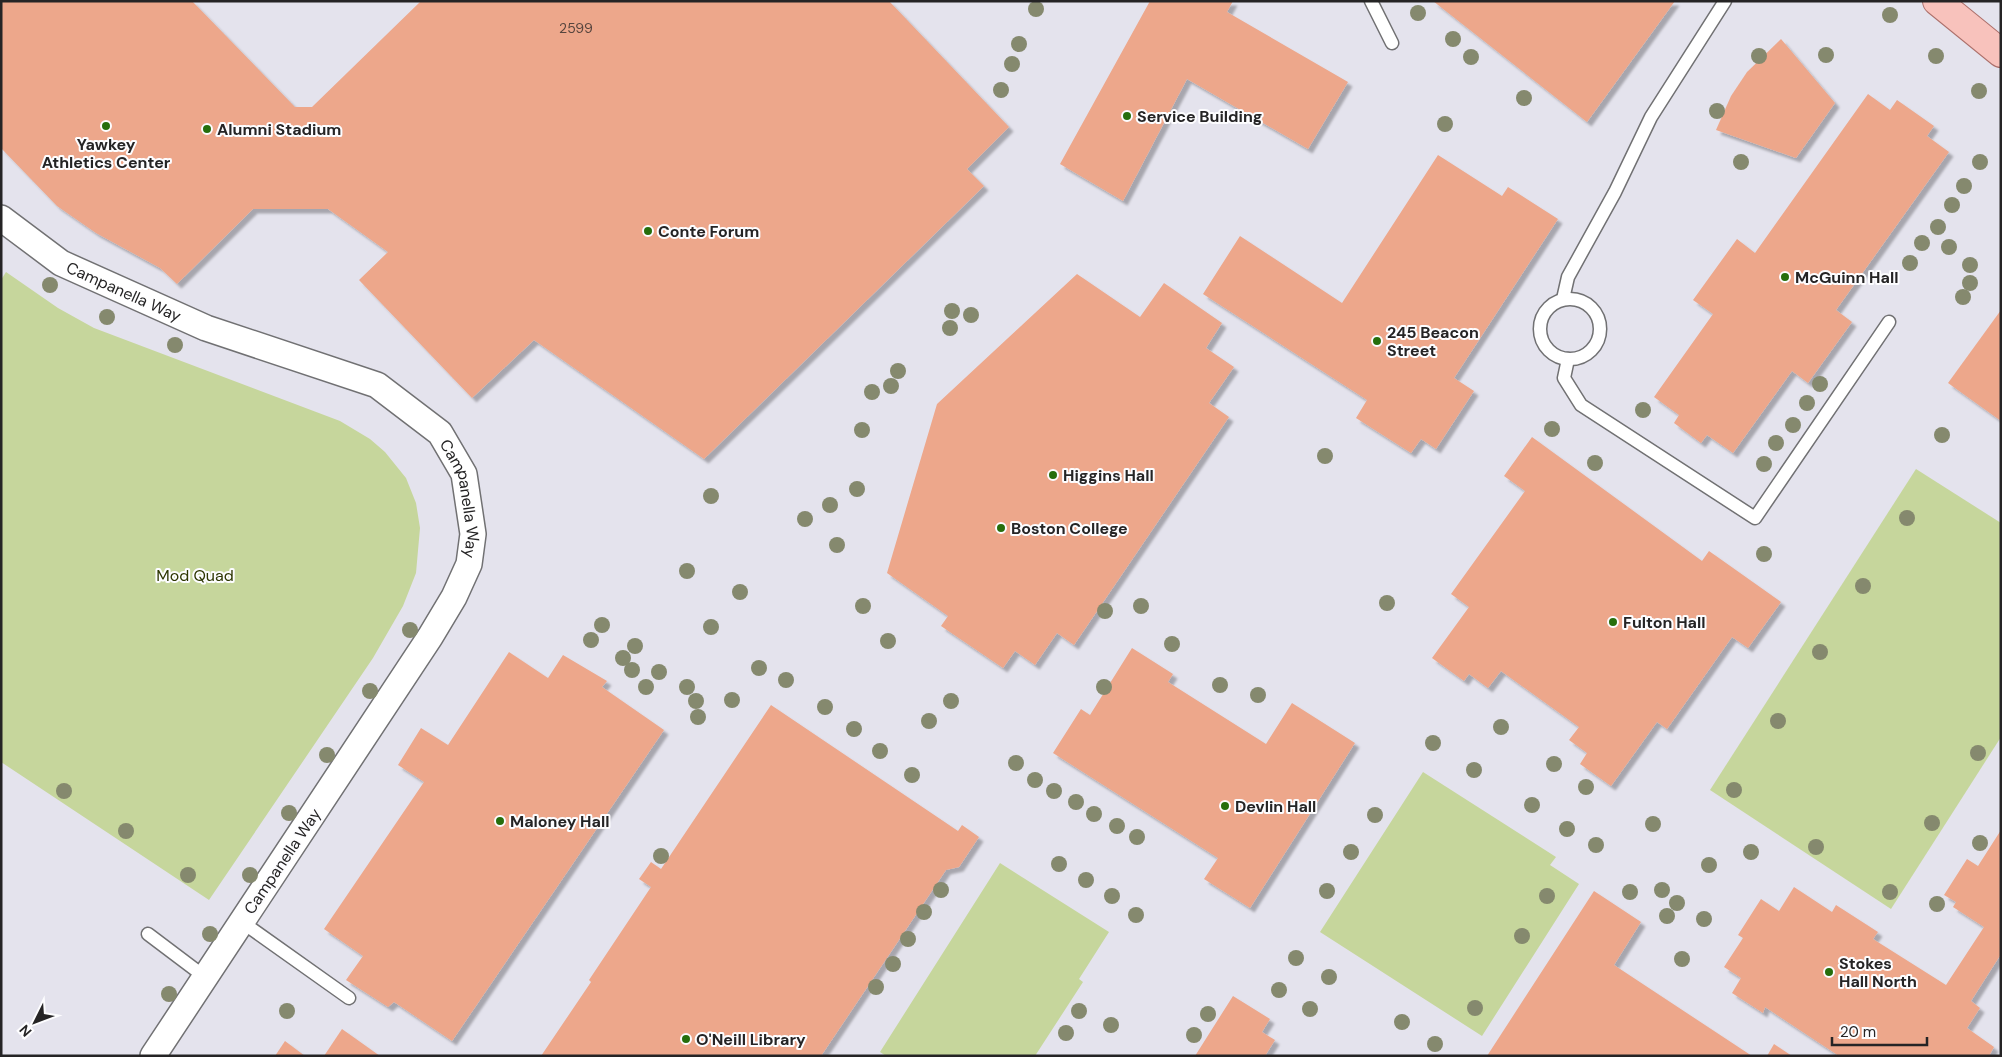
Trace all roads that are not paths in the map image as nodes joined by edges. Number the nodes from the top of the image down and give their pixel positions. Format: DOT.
graph roads {
  1 [pos="1371,1"];
  2 [pos="1725,1"];
  3 [pos="1937,1"];
  4 [pos="1392,43"];
  5 [pos="2001,54"];
  6 [pos="1,218"];
  7 [pos="1563,299"];
  8 [pos="1889,322"];
  9 [pos="1568,359"];
  10 [pos="242,922"];
  11 [pos="148,934"];
  12 [pos="205,977"];
  13 [pos="349,998"];
  14 [pos="153,1056"];
  1 -- 4 [label="lane"];
  2 -- 7 [label="lane"];
  3 -- 5 [label="main road"];
  6 -- 10 [label="street, Campanella Way"];
  7 -- 9 [label="lane"];
  7 -- 9 [label="lane"];
  8 -- 9 [label="lane"];
  10 -- 12 [label="street, Campanella Way"];
  10 -- 13 [label="lane"];
  11 -- 12 [label="lane"];
  12 -- 14 [label="street, Campanella Way"];
}
